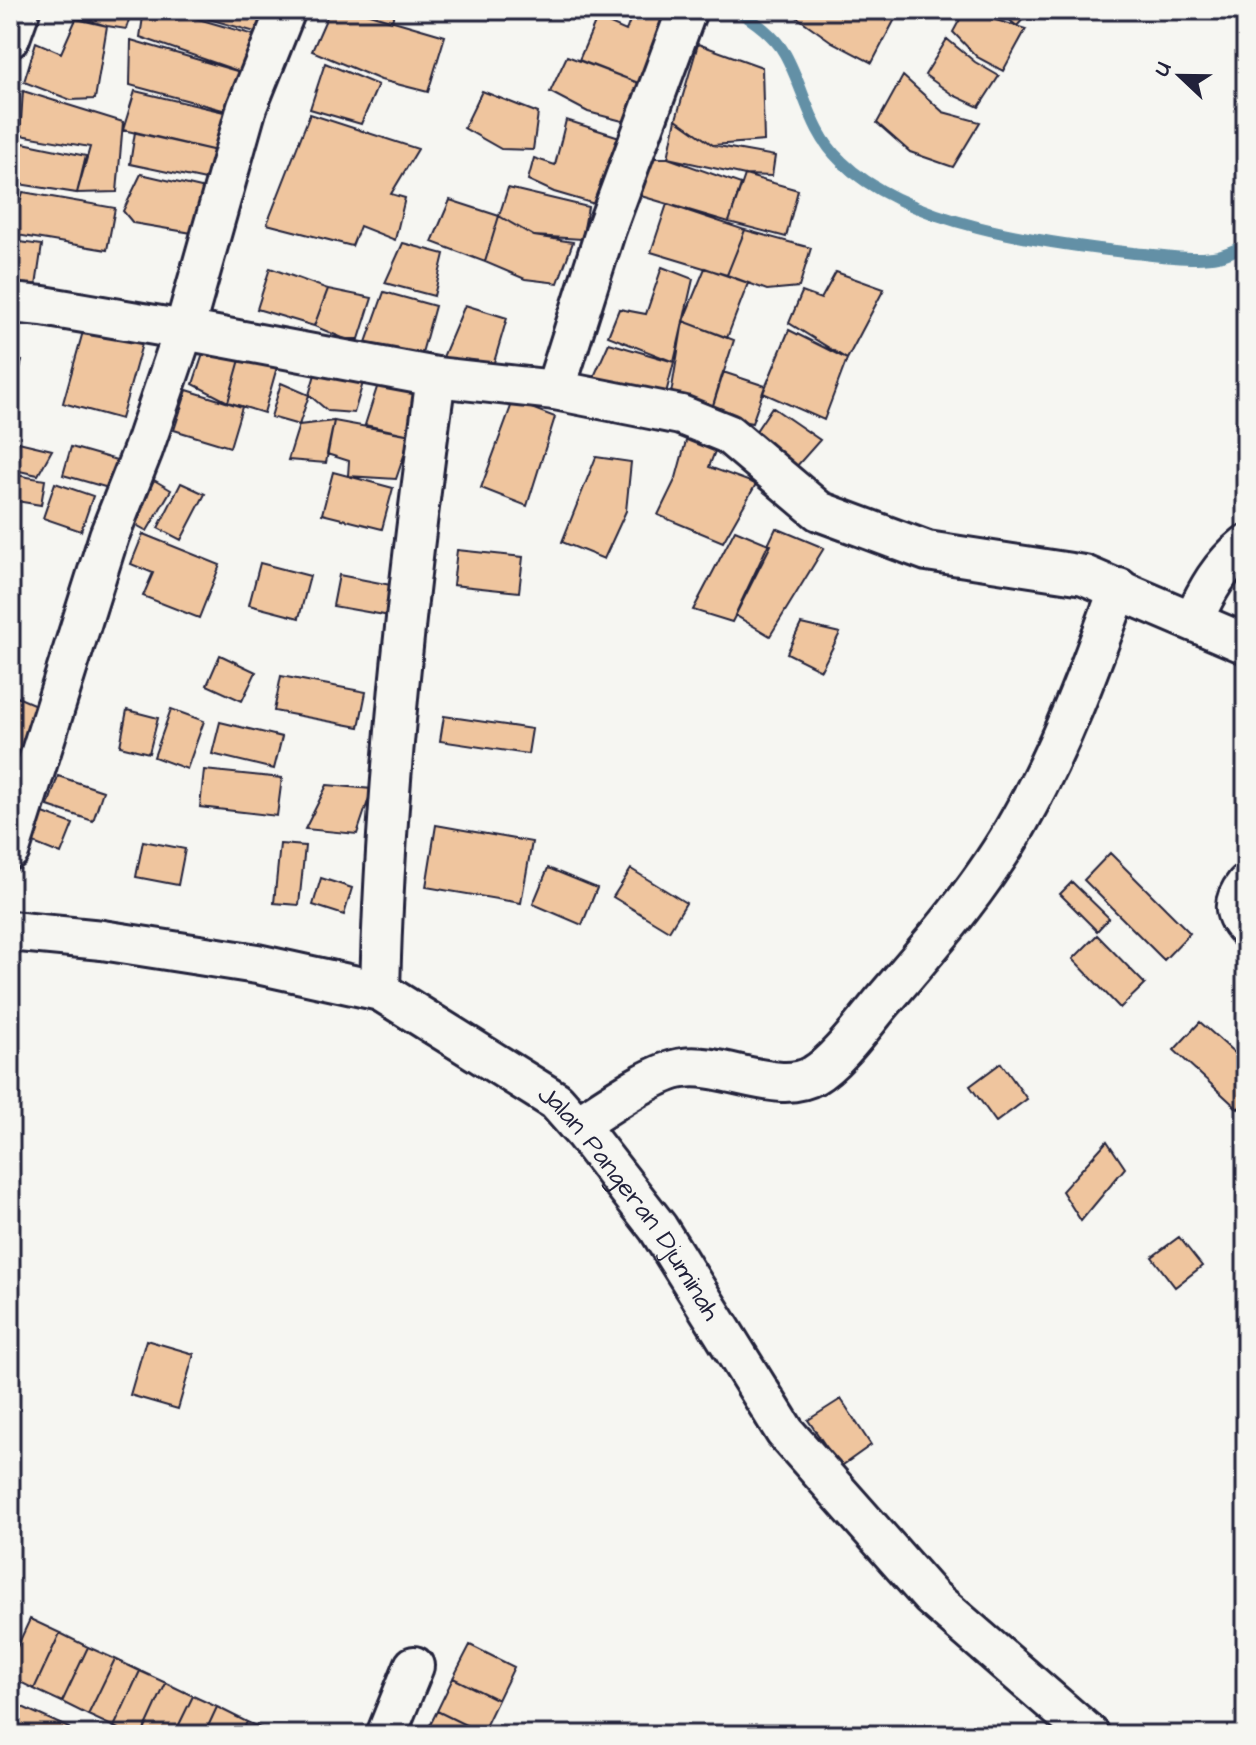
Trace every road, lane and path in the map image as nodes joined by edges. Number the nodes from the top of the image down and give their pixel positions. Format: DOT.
graph roads {
  1 [pos="20,10"];
  2 [pos="286,10"];
  3 [pos="684,14"];
  4 [pos="10,38"];
  5 [pos="10,303"];
  6 [pos="184,330"];
  7 [pos="436,377"];
  8 [pos="555,390"];
  9 [pos="1246,545"];
  10 [pos="1119,588"];
  11 [pos="1193,620"];
  12 [pos="1246,644"];
  13 [pos="10,850"];
  14 [pos="1246,884"];
  15 [pos="1246,928"];
  16 [pos="10,931"];
  17 [pos="380,991"];
  18 [pos="577,1125"];
  19 [pos="414,1666"];
  20 [pos="386,1735"];
  21 [pos="1090,1735"];
  1 -- 4 [label="street"];
  2 -- 6 [label="street"];
  3 -- 8 [label="street"];
  5 -- 6 [label="street"];
  6 -- 7 [label="street"];
  6 -- 13 [label="street"];
  7 -- 8 [label="street"];
  7 -- 17 [label="street"];
  8 -- 10 [label="street"];
  9 -- 11 [label="street"];
  10 -- 11 [label="street"];
  10 -- 18 [label="street"];
  11 -- 12 [label="street"];
  14 -- 15 [label="street"];
  16 -- 17 [label="street, Jalan Pangeran Djuminah"];
  17 -- 18 [label="street, Jalan Pangeran Djuminah"];
  18 -- 21 [label="street, Jalan Pangeran Djuminah"];
  19 -- 20 [label="street"];
}
